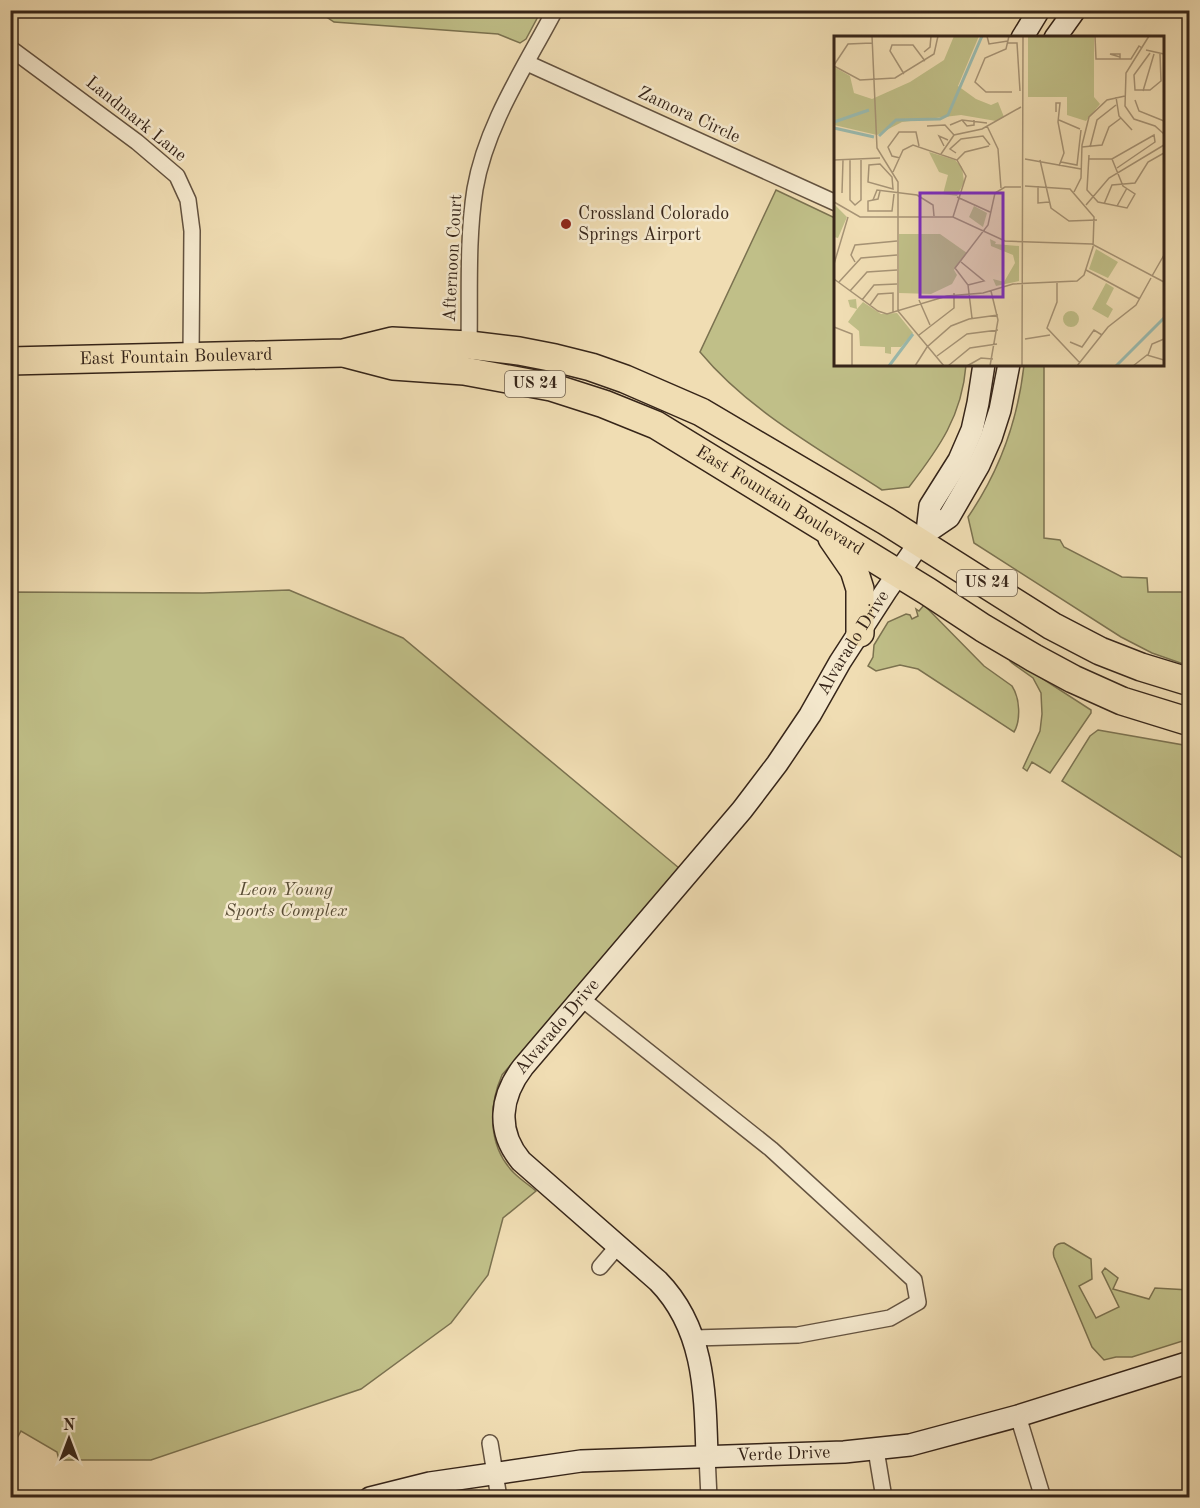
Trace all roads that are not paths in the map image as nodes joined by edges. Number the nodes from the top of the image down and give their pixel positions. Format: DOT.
graph roads {
  1 [pos="555,10"];
  2 [pos="1039,10"];
  3 [pos="1075,10"];
  4 [pos="1023,36"];
  5 [pos="1056,36"];
  6 [pos="10,48"];
  7 [pos="527,63"];
  8 [pos="834,203"];
  9 [pos="469,345"];
  10 [pos="343,353"];
  11 [pos="191,357"];
  12 [pos="10,361"];
  13 [pos="984,366"];
  14 [pos="1009,366"];
  15 [pos="826,530"];
  16 [pos="924,537"];
  17 [pos="898,574"];
  18 [pos="860,633"];
  19 [pos="1190,682"];
  20 [pos="1190,722"];
  21 [pos="582,999"];
  22 [pos="617,1246"];
  23 [pos="600,1267"];
  24 [pos="694,1338"];
  25 [pos="1190,1362"];
  26 [pos="1018,1416"];
  27 [pos="490,1443"];
  28 [pos="876,1450"];
  29 [pos="707,1456"];
  30 [pos="495,1473"];
  31 [pos="370,1497"];
  32 [pos="499,1497"];
  33 [pos="709,1497"];
  34 [pos="884,1497"];
  35 [pos="1043,1497"];
  1 -- 7 [label="street, Afternoon Court"];
  2 -- 4 [label="street"];
  3 -- 5 [label="street"];
  6 -- 11 [label="street, Landmark Lane"];
  7 -- 8 [label="street, Zamora Circle"];
  7 -- 9 [label="street, Afternoon Court"];
  9 -- 10 [label="highway, East Fountain Boulevard / US 24"];
  9 -- 16 [label="highway, East Fountain Boulevard / US 24"];
  10 -- 11 [label="highway, East Fountain Boulevard / US 24"];
  10 -- 15 [label="highway, East Fountain Boulevard / US 24"];
  11 -- 12 [label="highway, East Fountain Boulevard / US 24"];
  13 -- 16 [label="street"];
  14 -- 16 [label="street"];
  15 -- 17 [label="highway, East Fountain Boulevard / US 24"];
  15 -- 18 [label="highway"];
  16 -- 17 [label="street, Alvarado Drive"];
  16 -- 19 [label="highway, East Fountain Boulevard / US 24"];
  17 -- 18 [label="street, Alvarado Drive"];
  17 -- 20 [label="highway, East Fountain Boulevard / US 24"];
  18 -- 21 [label="street, Alvarado Drive"];
  21 -- 22 [label="street, Alvarado Drive"];
  21 -- 24 [label="street"];
  22 -- 23 [label="street"];
  22 -- 24 [label="street, Alvarado Drive"];
  24 -- 29 [label="street, Alvarado Drive"];
  25 -- 26 [label="street, Verde Drive"];
  26 -- 28 [label="street, Verde Drive"];
  26 -- 35 [label="street"];
  27 -- 30 [label="street"];
  28 -- 29 [label="street, Verde Drive"];
  28 -- 34 [label="street"];
  29 -- 30 [label="street, Verde Drive"];
  29 -- 33 [label="street, Alvarado Drive"];
  30 -- 31 [label="street, Verde Drive"];
  30 -- 32 [label="street"];
}
